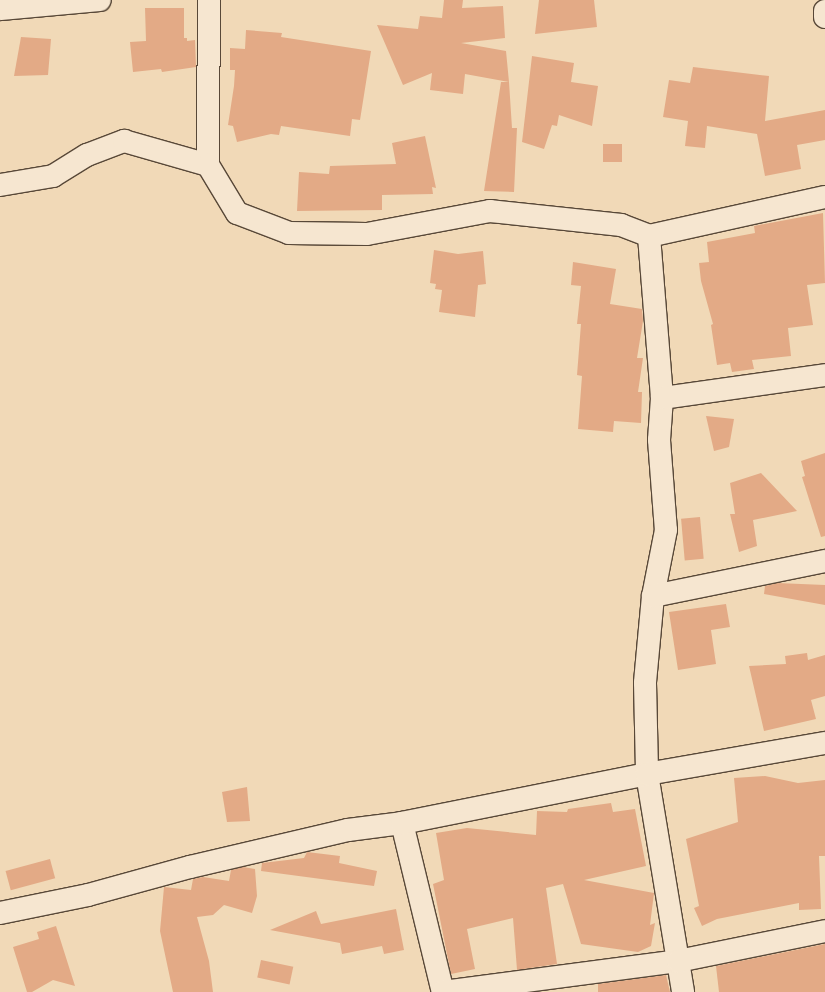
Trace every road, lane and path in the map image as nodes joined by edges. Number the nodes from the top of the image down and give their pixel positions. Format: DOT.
graph roads {
  1 [pos="100,0"];
  2 [pos="208,0"];
  3 [pos="0,9"];
  4 [pos="825,11"];
  5 [pos="825,17"];
  6 [pos="208,165"];
  7 [pos="0,185"];
  8 [pos="825,197"];
  9 [pos="649,236"];
  10 [pos="825,375"];
  11 [pos="662,398"];
  12 [pos="825,561"];
  13 [pos="653,596"];
  14 [pos="825,743"];
  15 [pos="647,774"];
  16 [pos="402,823"];
  17 [pos="0,913"];
  18 [pos="825,932"];
  19 [pos="678,961"];
  20 [pos="443,992"];
  21 [pos="682,992"];
  1 -- 3 [label="street"];
  2 -- 6 [label="street"];
  4 -- 5 [label="street"];
  6 -- 7 [label="street"];
  6 -- 9 [label="street"];
  8 -- 9 [label="street"];
  9 -- 11 [label="street"];
  10 -- 11 [label="street"];
  11 -- 13 [label="street"];
  12 -- 13 [label="street"];
  13 -- 15 [label="street"];
  14 -- 15 [label="street"];
  15 -- 16 [label="street"];
  15 -- 19 [label="street"];
  16 -- 17 [label="street"];
  16 -- 20 [label="street"];
  18 -- 19 [label="street"];
  19 -- 20 [label="street"];
  19 -- 21 [label="street"];
}
